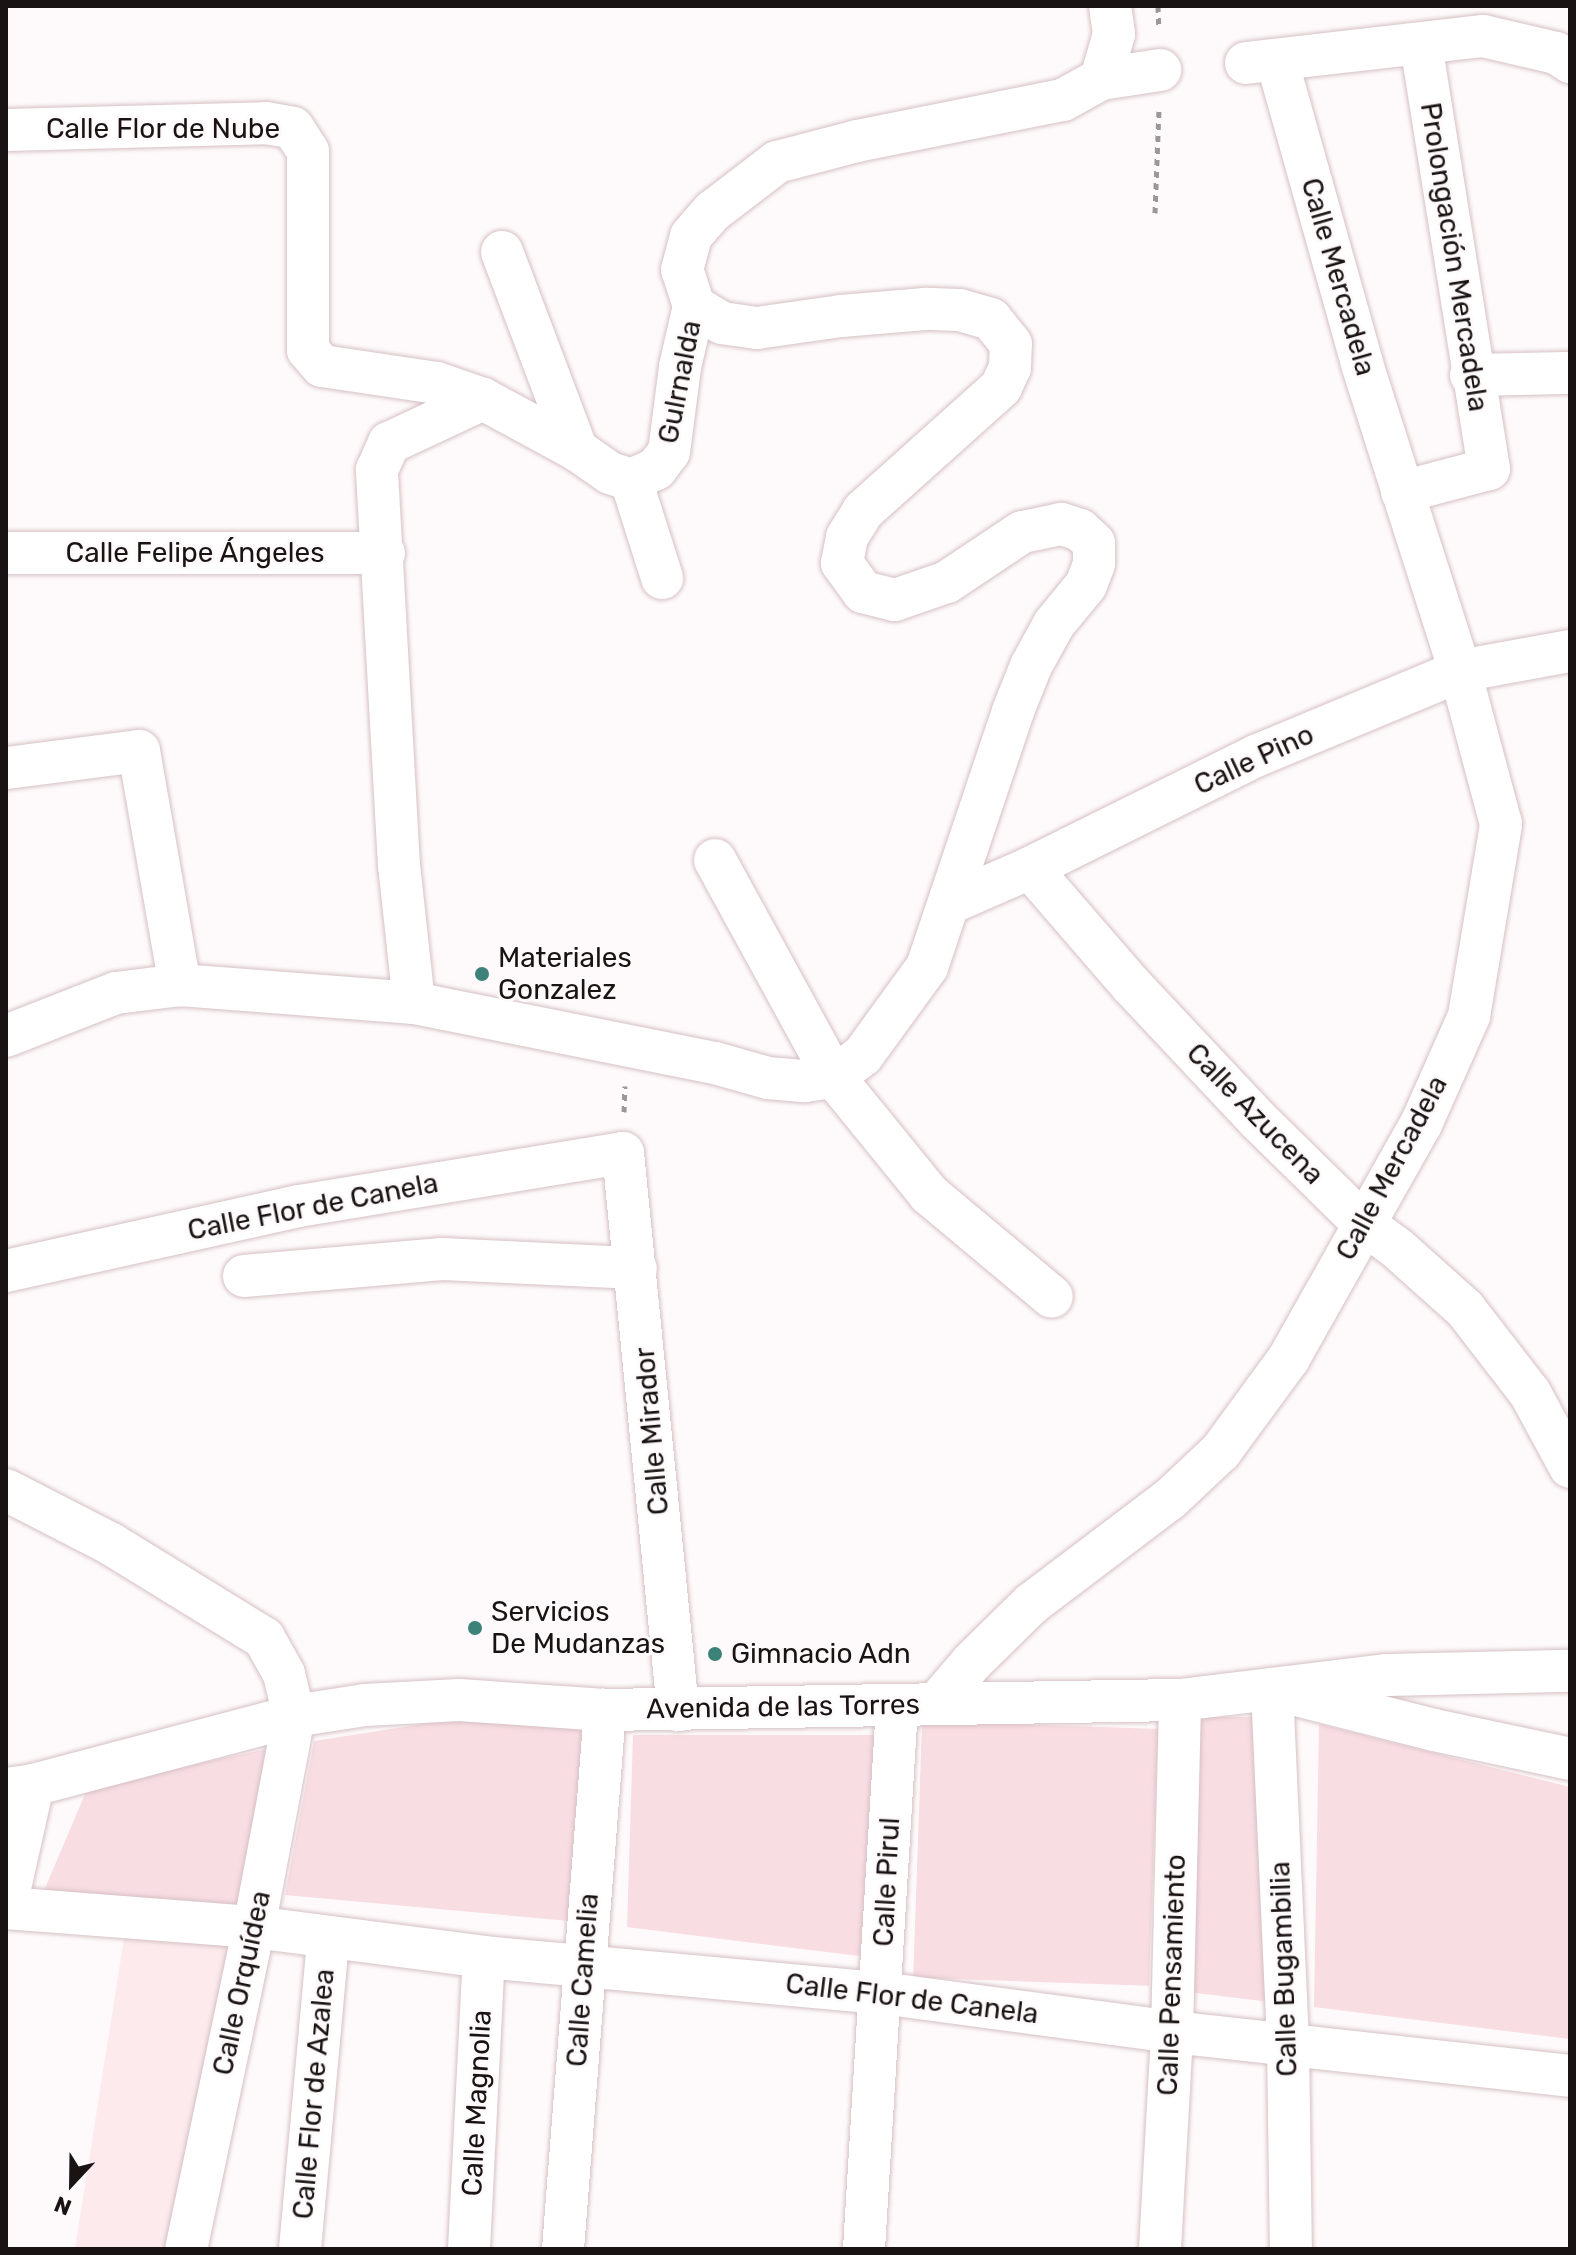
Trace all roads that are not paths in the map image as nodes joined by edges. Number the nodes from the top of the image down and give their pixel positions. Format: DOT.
graph roads {
  1 [pos="1110,6"];
  2 [pos="1421,46"];
  3 [pos="1570,62"];
  4 [pos="1160,70"];
  5 [pos="1101,79"];
  6 [pos="6,130"];
  7 [pos="502,252"];
  8 [pos="694,306"];
  9 [pos="1570,373"];
  10 [pos="1471,375"];
  11 [pos="483,399"];
  12 [pos="577,450"];
  13 [pos="631,480"];
  14 [pos="1402,492"];
  15 [pos="6,553"];
  16 [pos="384,553"];
  17 [pos="662,578"];
  18 [pos="1570,651"];
  19 [pos="1460,671"];
  20 [pos="6,768"];
  21 [pos="715,860"];
  22 [pos="1030,868"];
  23 [pos="950,903"];
  24 [pos="180,985"];
  25 [pos="414,1003"];
  26 [pos="6,1036"];
  27 [pos="834,1077"];
  28 [pos="623,1153"];
  29 [pos="1363,1223"];
  30 [pos="636,1268"];
  31 [pos="6,1271"];
  32 [pos="244,1276"];
  33 [pos="1052,1297"];
  34 [pos="1570,1467"];
  35 [pos="6,1490"];
  36 [pos="1570,1671"];
  37 [pos="1272,1689"];
  38 [pos="1180,1700"];
  39 [pos="917,1705"];
  40 [pos="605,1710"];
  41 [pos="678,1710"];
  42 [pos="294,1716"];
  43 [pos="1570,1759"];
  44 [pos="19,1787"];
  45 [pos="6,1907"];
  46 [pos="254,1927"];
  47 [pos="328,1939"];
  48 [pos="484,1957"];
  49 [pos="583,1966"];
  50 [pos="881,1993"];
  51 [pos="1172,2032"];
  52 [pos="1288,2043"];
  53 [pos="1570,2076"];
  54 [pos="186,2249"];
  55 [pos="300,2249"];
  56 [pos="469,2249"];
  57 [pos="563,2249"];
  58 [pos="864,2249"];
  59 [pos="1160,2249"];
  60 [pos="1291,2249"];
  1 -- 5 [label="street"];
  2 -- 3 [label="street"];
  2 -- 10 [label="street, Prolongación Mercadela"];
  2 -- 14 [label="street, Calle Mercadela"];
  4 -- 5 [label="street"];
  5 -- 8 [label="street"];
  6 -- 11 [label="street, Calle Flor de Nube"];
  7 -- 12 [label="street"];
  8 -- 13 [label="street, Gulrnalda"];
  8 -- 23 [label="street"];
  9 -- 10 [label="street"];
  10 -- 14 [label="street, Prolongación Mercadela"];
  11 -- 12 [label="street"];
  11 -- 16 [label="street"];
  12 -- 13 [label="street"];
  13 -- 17 [label="street"];
  14 -- 19 [label="street, Calle Mercadela"];
  15 -- 16 [label="street, Calle Felipe Ángeles"];
  16 -- 25 [label="street"];
  18 -- 19 [label="street, Calle Pino"];
  19 -- 22 [label="street, Calle Pino"];
  19 -- 29 [label="street, Calle Mercadela"];
  20 -- 24 [label="street"];
  21 -- 27 [label="street"];
  22 -- 23 [label="street, Calle Pino"];
  22 -- 29 [label="street, Calle Azucena"];
  23 -- 27 [label="street"];
  24 -- 25 [label="street"];
  24 -- 26 [label="street"];
  25 -- 27 [label="street"];
  27 -- 33 [label="street"];
  28 -- 30 [label="street, Calle Mirador"];
  28 -- 31 [label="street, Calle Flor de Canela"];
  29 -- 34 [label="street, Calle Azucena"];
  29 -- 39 [label="street, Calle Mercadela"];
  30 -- 32 [label="street"];
  30 -- 41 [label="street, Calle Mirador"];
  35 -- 42 [label="street"];
  36 -- 37 [label="street, Avenida de las Torres"];
  37 -- 38 [label="street, Avenida de las Torres"];
  37 -- 43 [label="street"];
  37 -- 52 [label="street, Calle Bugambilia"];
  38 -- 39 [label="street, Avenida de las Torres"];
  38 -- 51 [label="street, Calle Pensamiento"];
  39 -- 41 [label="street, Avenida de las Torres"];
  39 -- 50 [label="street, Calle Pirul"];
  40 -- 41 [label="street, Avenida de las Torres"];
  40 -- 42 [label="street, Avenida de las Torres"];
  40 -- 49 [label="street, Calle Camelia"];
  42 -- 44 [label="street, Avenida de las Torres"];
  42 -- 46 [label="street, Calle Orquídea"];
  44 -- 45 [label="street"];
  45 -- 46 [label="street, Calle Flor de Canela"];
  46 -- 47 [label="street, Calle Flor de Canela"];
  46 -- 54 [label="street, Calle Orquídea"];
  47 -- 48 [label="street, Calle Flor de Canela"];
  47 -- 55 [label="street, Calle Flor de Azalea"];
  48 -- 49 [label="street, Calle Flor de Canela"];
  48 -- 56 [label="street, Calle Magnolia"];
  49 -- 50 [label="street, Calle Flor de Canela"];
  49 -- 57 [label="street, Calle Camelia"];
  50 -- 51 [label="street, Calle Flor de Canela"];
  50 -- 58 [label="street, Calle Pirul"];
  51 -- 52 [label="street, Calle Flor de Canela"];
  51 -- 59 [label="street, Calle Pensamiento"];
  52 -- 53 [label="street, Calle Flor de Canela"];
  52 -- 60 [label="street, Calle Bugambilia"];
}
